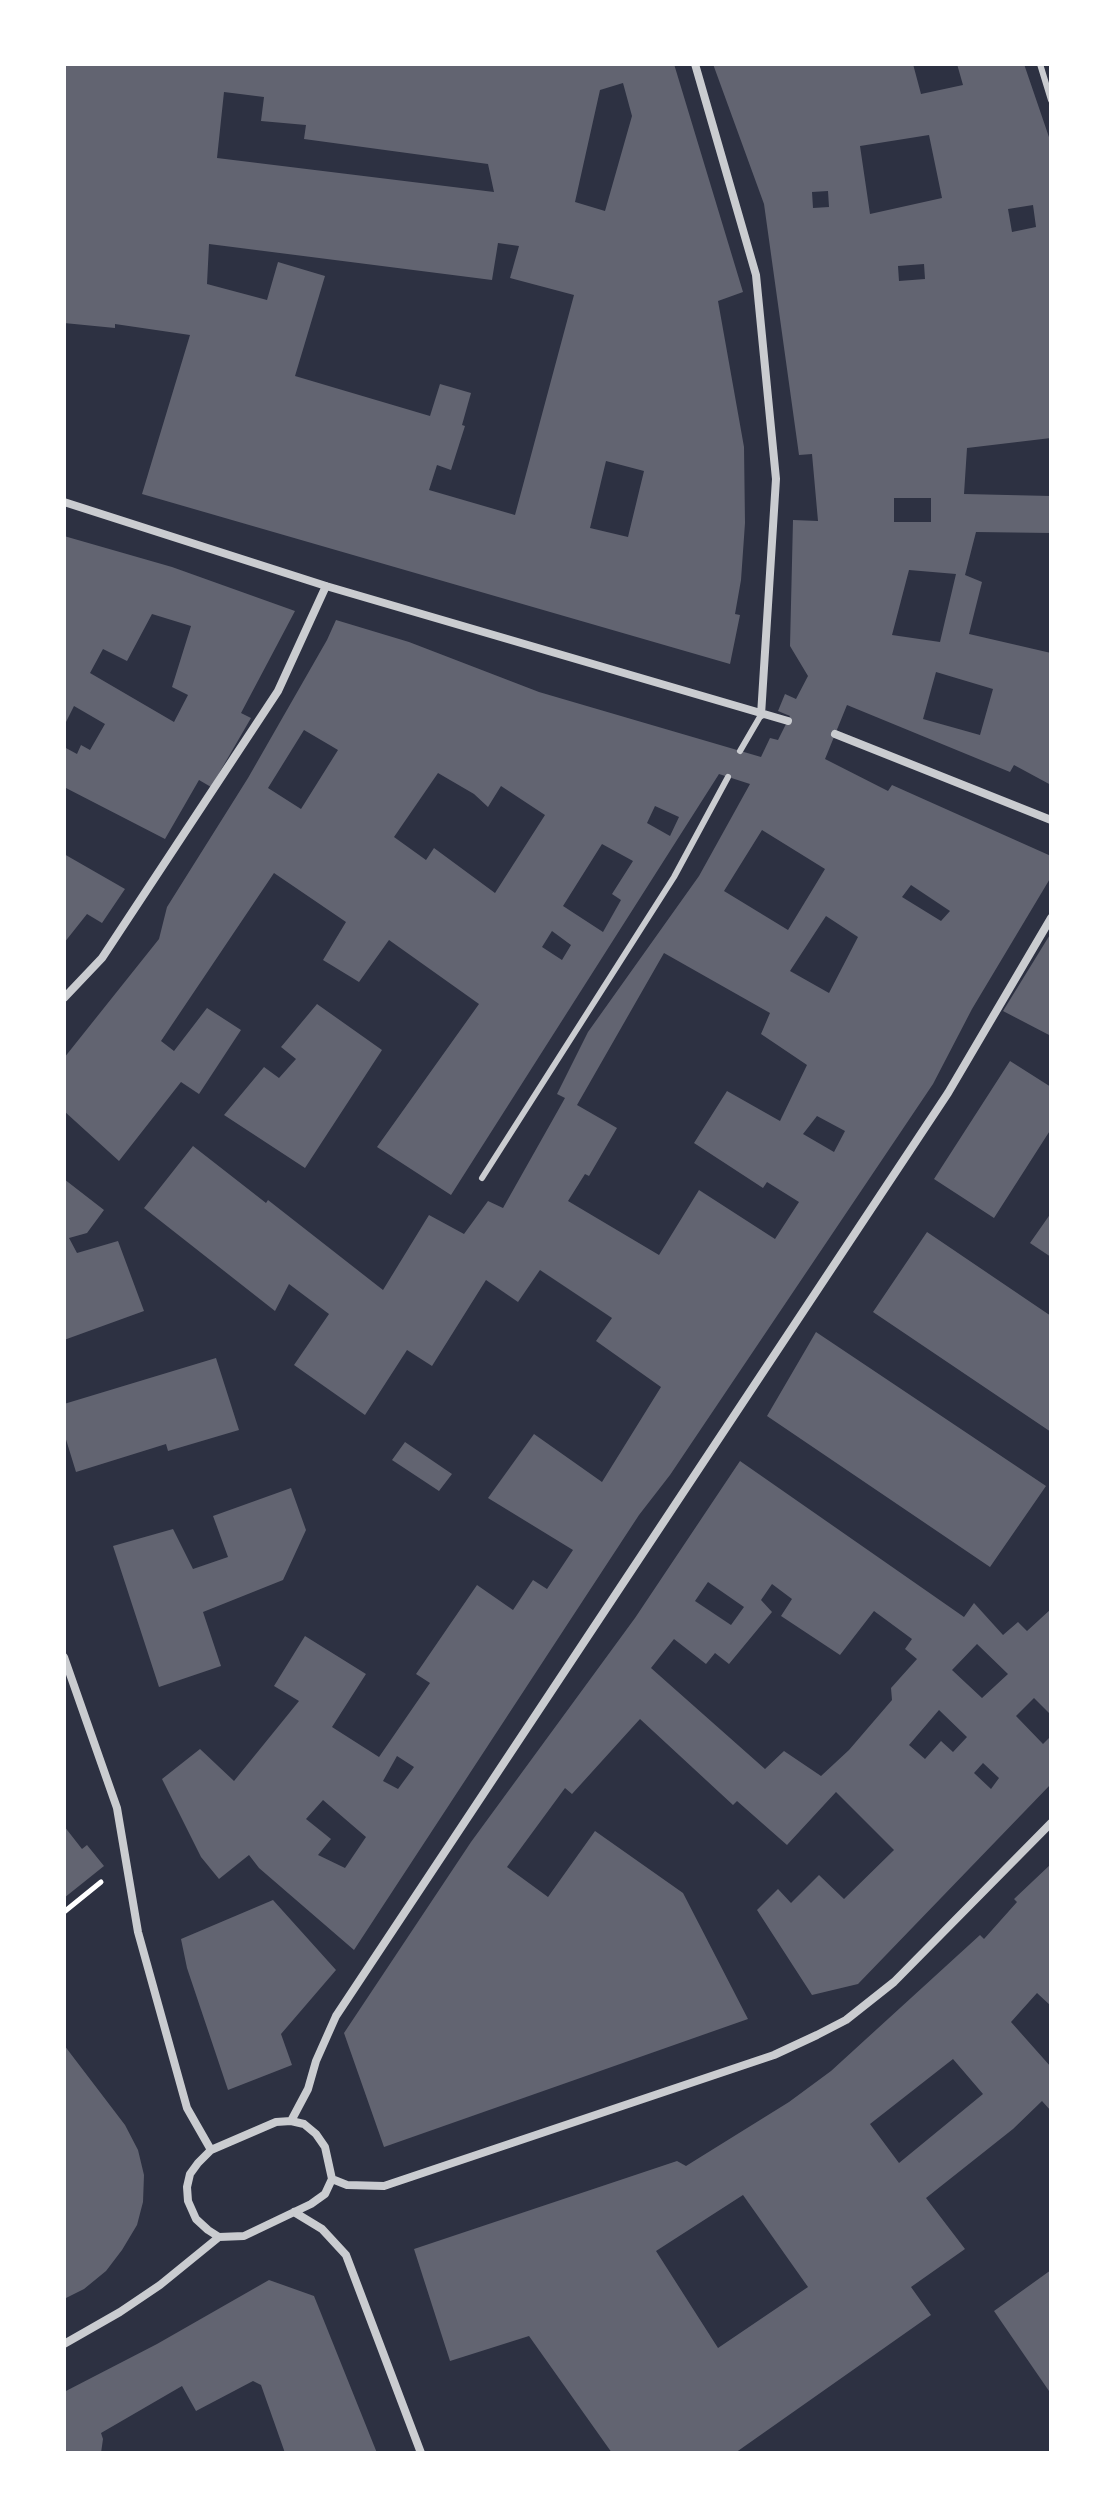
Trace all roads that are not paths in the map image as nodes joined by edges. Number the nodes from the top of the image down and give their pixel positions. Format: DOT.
graph roads {
  1 [pos="695,64"];
  2 [pos="1040,64"];
  3 [pos="1051,100"];
  4 [pos="64,502"];
  5 [pos="326,586"];
  6 [pos="761,715"];
  7 [pos="788,721"];
  8 [pos="835,734"];
  9 [pos="740,751"];
  10 [pos="728,777"];
  11 [pos="1051,820"];
  12 [pos="1051,918"];
  13 [pos="64,998"];
  14 [pos="482,1178"];
  15 [pos="64,1657"];
  16 [pos="1051,1823"];
  17 [pos="291,2121"];
  18 [pos="211,2150"];
  19 [pos="332,2179"];
  20 [pos="294,2212"];
  21 [pos="219,2237"];
  22 [pos="64,2344"];
  23 [pos="421,2453"];
  1 -- 6 [label="street"];
  2 -- 3 [label="lane"];
  4 -- 5 [label="street"];
  5 -- 6 [label="street"];
  5 -- 13 [label="street"];
  6 -- 7 [label="street"];
  6 -- 9 [label="lane"];
  8 -- 11 [label="street"];
  10 -- 14 [label="lane"];
  12 -- 17 [label="street"];
  15 -- 18 [label="street"];
  16 -- 19 [label="street"];
  17 -- 18 [label="street"];
  17 -- 19 [label="street"];
  18 -- 21 [label="street"];
  19 -- 20 [label="street"];
  20 -- 21 [label="street"];
  20 -- 23 [label="street"];
  21 -- 22 [label="street"];
}
